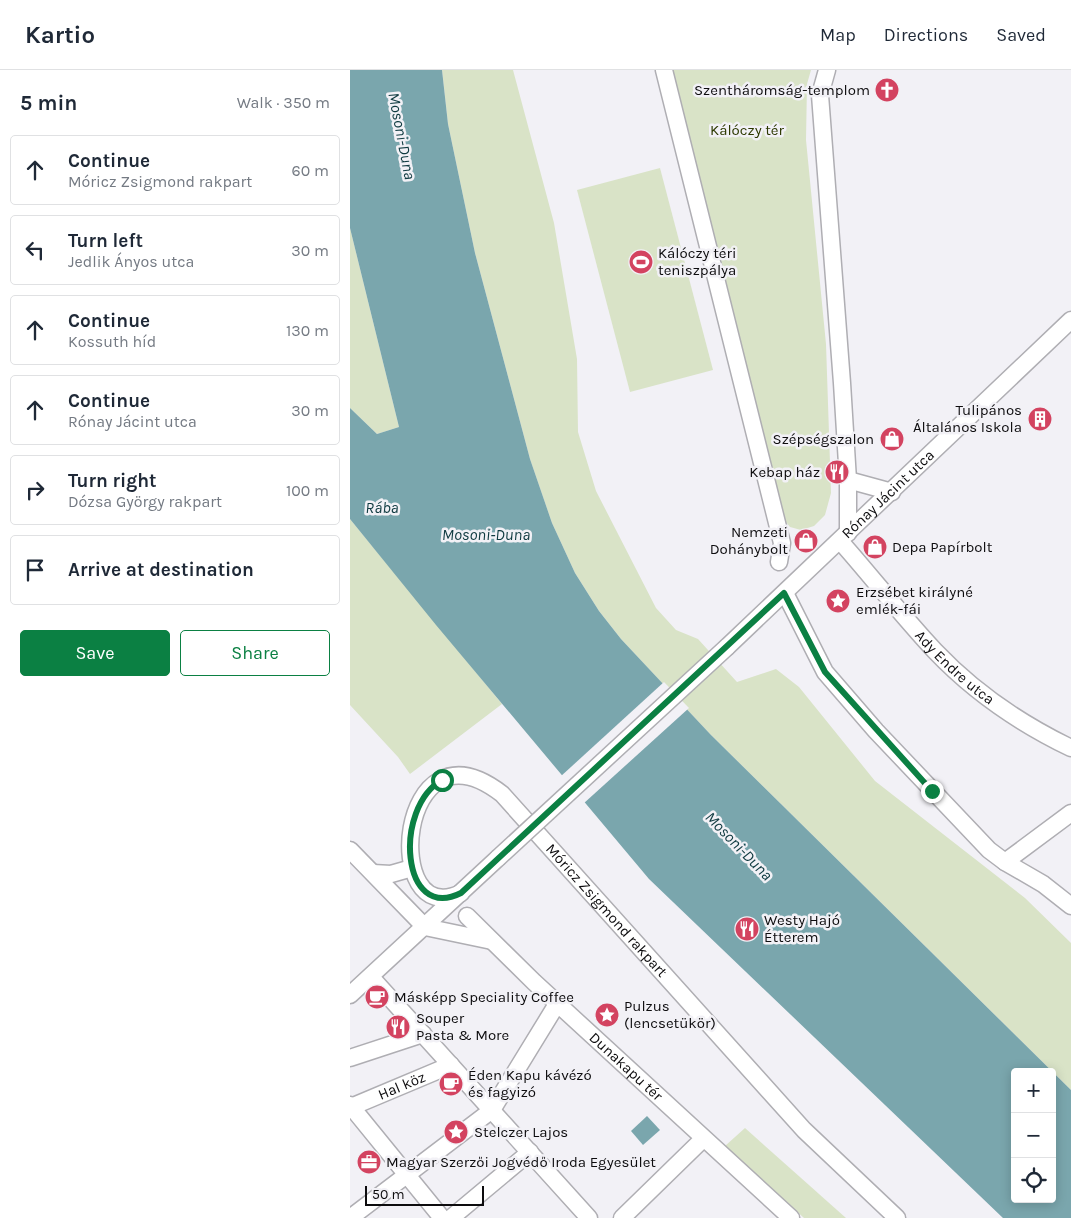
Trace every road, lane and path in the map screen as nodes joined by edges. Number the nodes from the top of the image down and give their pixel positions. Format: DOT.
graph roads {
  1 [pos="664,70"];
  2 [pos="827,70"];
  3 [pos="1071,320"];
  4 [pos="848,480"];
  5 [pos="892,492"];
  6 [pos="844,537"];
  7 [pos="779,562"];
  8 [pos="784,593"];
  9 [pos="1071,748"];
  10 [pos="1071,813"];
  11 [pos="350,850"];
  12 [pos="1005,862"];
  13 [pos="412,868"];
  14 [pos="373,873"];
  15 [pos="461,893"];
  16 [pos="1071,906"];
  17 [pos="467,916"];
  18 [pos="425,919"];
  19 [pos="492,941"];
  20 [pos="377,982"];
  21 [pos="350,995"];
  22 [pos="557,1004"];
  23 [pos="423,1034"];
  24 [pos="350,1058"];
  25 [pos="451,1066"];
  26 [pos="351,1106"];
  27 [pos="492,1110"];
  28 [pos="703,1139"];
  29 [pos="530,1152"];
  30 [pos="407,1175"];
  31 [pos="350,1218"];
  32 [pos="442,1218"];
  33 [pos="451,1218"];
  34 [pos="589,1218"];
  35 [pos="622,1218"];
  36 [pos="791,1218"];
  37 [pos="897,1218"];
  1 -- 7 [label="street"];
  2 -- 4 [label="street"];
  3 -- 5 [label="street, Rónay Jácint utca"];
  4 -- 5 [label="street"];
  4 -- 6 [label="street"];
  5 -- 6 [label="street, Rónay Jácint utca"];
  6 -- 8 [label="street, Rónay Jácint utca"];
  6 -- 9 [label="street, Ady Endre utca"];
  8 -- 12 [label="street"];
  8 -- 15 [label="street, Rónay Jácint utca, bridge"];
  10 -- 12 [label="street"];
  11 -- 14 [label="street"];
  12 -- 16 [label="street"];
  13 -- 14 [label="street"];
  13 -- 15 [label="street, Móricz Zsigmond rakpart"];
  13 -- 37 [label="street, Móricz Zsigmond rakpart"];
  14 -- 18 [label="street"];
  15 -- 18 [label="street, Rónay Jácint utca"];
  17 -- 19 [label="street, Dunakapu tér"];
  18 -- 19 [label="street"];
  18 -- 20 [label="street, Rónay Jácint utca"];
  19 -- 22 [label="street, Dunakapu tér"];
  20 -- 21 [label="street, Rónay Jácint utca"];
  20 -- 23 [label="street"];
  22 -- 27 [label="street"];
  22 -- 28 [label="street, Dunakapu tér"];
  23 -- 24 [label="street"];
  23 -- 25 [label="street"];
  25 -- 26 [label="street, Hal köz"];
  25 -- 27 [label="street"];
  26 -- 30 [label="street"];
  27 -- 29 [label="street"];
  27 -- 30 [label="street"];
  28 -- 35 [label="street"];
  28 -- 36 [label="street"];
  29 -- 33 [label="street"];
  29 -- 34 [label="street"];
  30 -- 31 [label="street"];
  30 -- 32 [label="street"];
}
